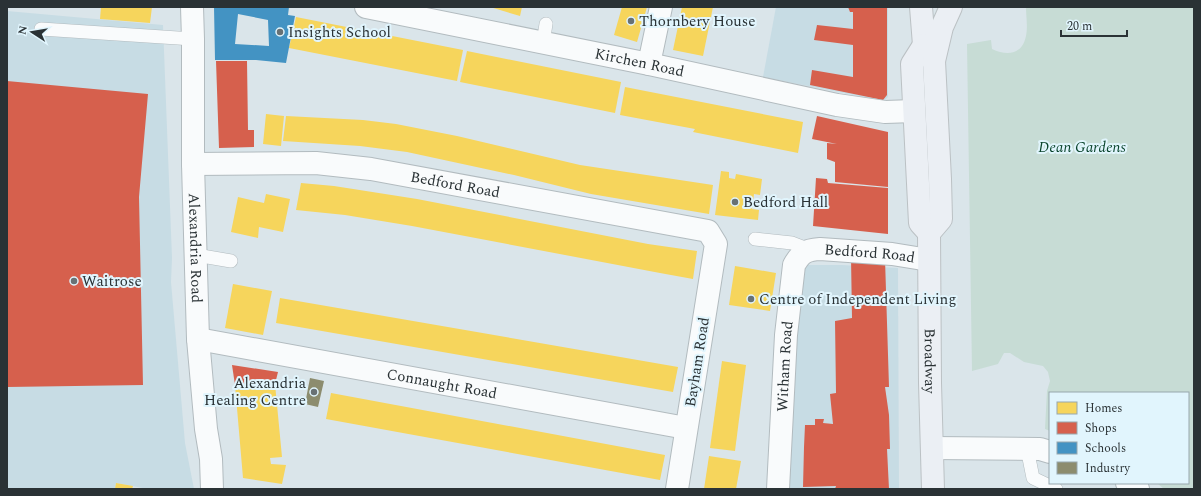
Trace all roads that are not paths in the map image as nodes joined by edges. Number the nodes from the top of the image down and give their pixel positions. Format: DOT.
graph roads {
  1 [pos="192,7"];
  2 [pos="366,7"];
  3 [pos="661,7"];
  4 [pos="921,7"];
  5 [pos="951,7"];
  6 [pos="41,29"];
  7 [pos="193,38"];
  8 [pos="929,53"];
  9 [pos="649,64"];
  10 [pos="914,111"];
  11 [pos="193,164"];
  12 [pos="929,233"];
  13 [pos="712,236"];
  14 [pos="755,239"];
  15 [pos="810,250"];
  16 [pos="196,255"];
  17 [pos="929,260"];
  18 [pos="231,261"];
  19 [pos="198,339"];
  20 [pos="686,428"];
  21 [pos="932,448"];
  22 [pos="1027,448"];
  23 [pos="1049,452"];
  24 [pos="1129,484"];
  25 [pos="212,489"];
  26 [pos="677,489"];
  27 [pos="778,489"];
  28 [pos="933,489"];
  29 [pos="1056,489"];
  30 [pos="1138,489"];
  1 -- 7 [label="street, Alexandria Road"];
  2 -- 9 [label="street, Kirchen Road"];
  3 -- 9 [label="street"];
  4 -- 8 [label="main road"];
  5 -- 8 [label="main road"];
  6 -- 7 [label="lane"];
  7 -- 11 [label="street, Alexandria Road"];
  8 -- 10 [label="main road, Broadway"];
  8 -- 12 [label="main road"];
  9 -- 10 [label="street, Kirchen Road"];
  10 -- 12 [label="main road, Broadway"];
  11 -- 13 [label="street, Bedford Road"];
  11 -- 16 [label="street, Alexandria Road"];
  12 -- 17 [label="main road, Broadway"];
  13 -- 20 [label="street, Bayham Road"];
  14 -- 15 [label="lane"];
  15 -- 17 [label="street, Bedford Road"];
  15 -- 27 [label="street, Witham Road"];
  16 -- 18 [label="lane"];
  16 -- 19 [label="street, Alexandria Road"];
  17 -- 21 [label="main road, Broadway"];
  19 -- 20 [label="street, Connaught Road"];
  19 -- 25 [label="street, Alexandria Road"];
  20 -- 26 [label="street, Bayham Road"];
  21 -- 22 [label="street"];
  21 -- 28 [label="main road, Broadway"];
  22 -- 23 [label="street"];
  22 -- 29 [label="lane"];
  24 -- 30 [label="street"];
}
